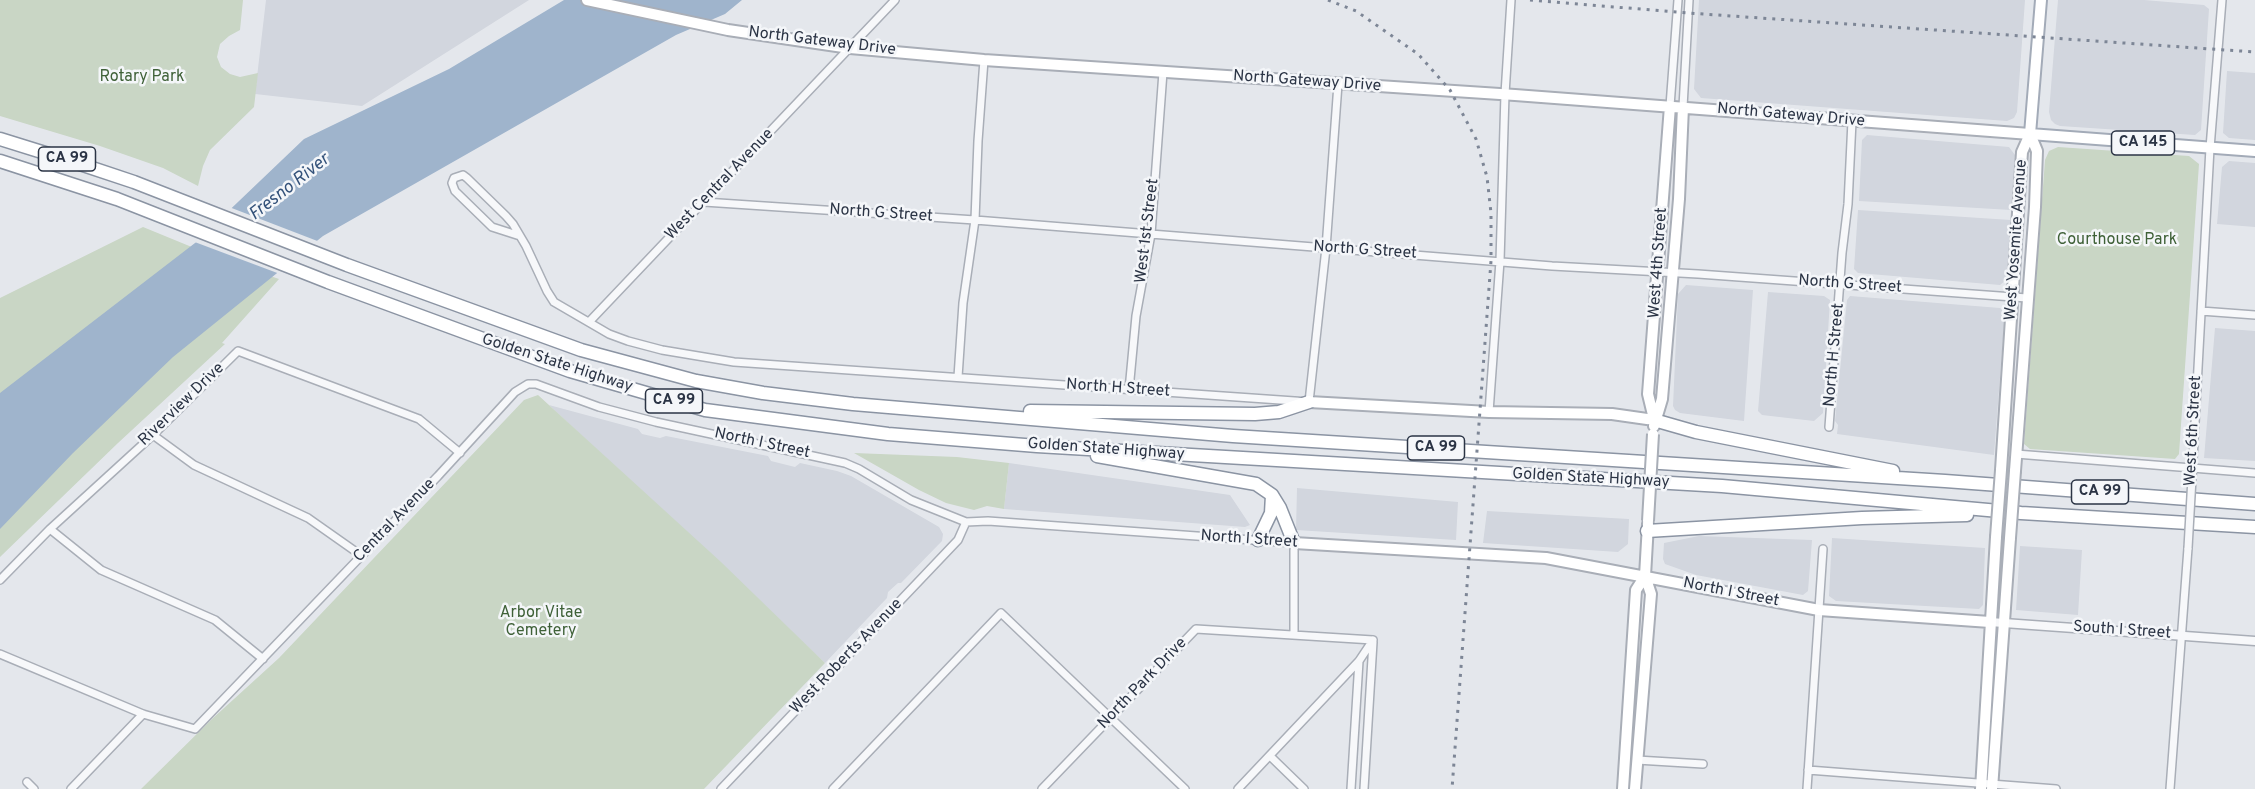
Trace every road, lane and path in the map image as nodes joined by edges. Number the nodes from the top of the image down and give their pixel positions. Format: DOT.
graph roads {
  1 [pos="587,0"];
  2 [pos="895,0"];
  3 [pos="1511,0"];
  4 [pos="1678,0"];
  5 [pos="1689,0"];
  6 [pos="2041,0"];
  7 [pos="2222,0"];
  8 [pos="850,48"];
  9 [pos="984,60"];
  10 [pos="1163,72"];
  11 [pos="1338,84"];
  12 [pos="1505,94"];
  13 [pos="1670,106"];
  14 [pos="1683,107"];
  15 [pos="1852,121"];
  16 [pos="2030,134"];
  17 [pos="0,139"];
  18 [pos="2210,148"];
  19 [pos="2255,151"];
  20 [pos="0,161"];
  21 [pos="704,202"];
  22 [pos="975,220"];
  23 [pos="1151,234"];
  24 [pos="519,236"];
  25 [pos="1326,248"];
  26 [pos="1500,261"];
  27 [pos="1659,272"];
  28 [pos="1672,272"];
  29 [pos="1840,284"];
  30 [pos="2014,297"];
  31 [pos="2027,298"];
  32 [pos="2200,311"];
  33 [pos="2255,315"];
  34 [pos="589,322"];
  35 [pos="958,377"];
  36 [pos="528,384"];
  37 [pos="1129,390"];
  38 [pos="1309,402"];
  39 [pos="927,409"];
  40 [pos="1489,412"];
  41 [pos="1654,420"];
  42 [pos="1829,427"];
  43 [pos="153,435"];
  44 [pos="1037,446"];
  45 [pos="460,453"];
  46 [pos="2002,453"];
  47 [pos="2016,454"];
  48 [pos="2193,468"];
  49 [pos="2255,472"];
  50 [pos="1945,481"];
  51 [pos="1272,495"];
  52 [pos="2255,504"];
  53 [pos="2021,513"];
  54 [pos="966,522"];
  55 [pos="1648,526"];
  56 [pos="2255,526"];
  57 [pos="50,530"];
  58 [pos="1258,540"];
  59 [pos="1294,543"];
  60 [pos="1823,549"];
  61 [pos="362,556"];
  62 [pos="1645,576"];
  63 [pos="0,580"];
  64 [pos="1819,610"];
  65 [pos="1990,622"];
  66 [pos="2005,623"];
  67 [pos="1294,635"];
  68 [pos="2183,635"];
  69 [pos="1373,640"];
  70 [pos="2255,641"];
  71 [pos="0,654"];
  72 [pos="263,659"];
  73 [pos="1359,661"];
  74 [pos="143,714"];
  75 [pos="1110,718"];
  76 [pos="1270,756"];
  77 [pos="1637,760"];
  78 [pos="1703,764"];
  79 [pos="1808,770"];
  80 [pos="27,782"];
  81 [pos="1987,787"];
  82 [pos="34,789"];
  83 [pos="71,789"];
  84 [pos="721,789"];
  85 [pos="833,789"];
  86 [pos="1042,789"];
  87 [pos="1185,789"];
  88 [pos="1238,789"];
  89 [pos="1304,789"];
  90 [pos="1350,789"];
  91 [pos="1364,789"];
  92 [pos="1623,789"];
  93 [pos="1635,789"];
  94 [pos="1807,789"];
  95 [pos="2056,789"];
  96 [pos="2170,789"];
  1 -- 8 [label="main road, North Gateway Drive"];
  2 -- 8 [label="street, West Central Avenue"];
  3 -- 12 [label="street"];
  4 -- 13 [label="street"];
  5 -- 14 [label="street"];
  6 -- 16 [label="main road"];
  7 -- 18 [label="street, West 6th Street"];
  8 -- 9 [label="main road, North Gateway Drive"];
  8 -- 21 [label="street, West Central Avenue"];
  9 -- 10 [label="main road, North Gateway Drive"];
  9 -- 22 [label="street"];
  10 -- 11 [label="main road, North Gateway Drive"];
  10 -- 23 [label="street, West 1st Street"];
  11 -- 12 [label="main road, North Gateway Drive"];
  11 -- 25 [label="street"];
  12 -- 13 [label="main road, North Gateway Drive"];
  12 -- 26 [label="street"];
  13 -- 14 [label="main road, North Gateway Drive"];
  13 -- 27 [label="main road, West 4th Street"];
  14 -- 15 [label="main road, North Gateway Drive"];
  14 -- 28 [label="main road, West 4th Street"];
  15 -- 16 [label="main road, North Gateway Drive"];
  15 -- 29 [label="street, North H Street"];
  16 -- 18 [label="main road, CA 145"];
  16 -- 30 [label="main road, West Yosemite Avenue"];
  16 -- 31 [label="main road, West Yosemite Avenue"];
  17 -- 39 [label="highway, Golden State Highway / CA 99"];
  18 -- 19 [label="main road, CA 145"];
  18 -- 32 [label="street, West 6th Street"];
  20 -- 44 [label="highway, Golden State Highway / CA 99"];
  21 -- 22 [label="street, North G Street"];
  21 -- 34 [label="street, West Central Avenue"];
  22 -- 23 [label="street, North G Street"];
  22 -- 35 [label="street"];
  23 -- 25 [label="street, North G Street"];
  23 -- 37 [label="street, West 1st Street"];
  24 -- 24 [label="street, North H Street"];
  24 -- 34 [label="street, North H Street"];
  25 -- 26 [label="street, North G Street"];
  25 -- 38 [label="street"];
  26 -- 27 [label="street, North G Street"];
  26 -- 40 [label="street"];
  27 -- 28 [label="street, North G Street"];
  27 -- 41 [label="main road, West 4th Street"];
  28 -- 29 [label="street, North G Street"];
  28 -- 41 [label="main road, West 4th Street"];
  29 -- 30 [label="street, North G Street"];
  29 -- 42 [label="street, North H Street"];
  30 -- 31 [label="street, North G Street"];
  30 -- 46 [label="main road, West Yosemite Avenue"];
  31 -- 47 [label="main road, West Yosemite Avenue"];
  32 -- 33 [label="street"];
  32 -- 48 [label="street, West 6th Street"];
  34 -- 35 [label="street, North H Street"];
  35 -- 37 [label="street, North H Street"];
  36 -- 45 [label="street, Central Avenue"];
  36 -- 54 [label="street, North I Street"];
  37 -- 38 [label="street, North H Street"];
  38 -- 39 [label="highway"];
  38 -- 40 [label="main road, North H Street"];
  39 -- 50 [label="highway, Golden State Highway / CA 99"];
  40 -- 41 [label="main road, North H Street"];
  41 -- 50 [label="highway"];
  41 -- 55 [label="main road, West 4th Street, bridge"];
  43 -- 45 [label="street, Riverview Drive"];
  43 -- 57 [label="street, Riverview Drive"];
  43 -- 61 [label="street"];
  44 -- 51 [label="highway"];
  44 -- 53 [label="highway, Golden State Highway / CA 99"];
  45 -- 61 [label="street, Central Avenue"];
  46 -- 47 [label="main road"];
  46 -- 65 [label="main road, West Yosemite Avenue, bridge"];
  47 -- 48 [label="street"];
  47 -- 66 [label="main road, West Yosemite Avenue, bridge"];
  48 -- 49 [label="street"];
  48 -- 68 [label="street, West 6th Street, bridge"];
  50 -- 52 [label="highway, Golden State Highway / CA 99"];
  51 -- 58 [label="highway"];
  51 -- 59 [label="highway"];
  53 -- 55 [label="highway"];
  53 -- 56 [label="highway, Golden State Highway / CA 99"];
  54 -- 58 [label="street, North I Street"];
  54 -- 84 [label="street, West Roberts Avenue"];
  55 -- 62 [label="main road, West 4th Street"];
  57 -- 63 [label="street, Riverview Drive"];
  57 -- 72 [label="street"];
  58 -- 59 [label="street, North I Street"];
  59 -- 62 [label="main road, North I Street"];
  59 -- 67 [label="street"];
  60 -- 64 [label="street"];
  61 -- 72 [label="street, Central Avenue"];
  62 -- 64 [label="main road, North I Street"];
  62 -- 77 [label="main road, West 4th Street"];
  62 -- 92 [label="main road, West 4th Street"];
  64 -- 65 [label="main road, North I Street"];
  64 -- 79 [label="street"];
  65 -- 66 [label="street, South I Street"];
  65 -- 81 [label="main road, West Yosemite Avenue"];
  66 -- 68 [label="street, South I Street"];
  66 -- 81 [label="main road, West Yosemite Avenue"];
  67 -- 69 [label="street, North Park Drive"];
  67 -- 75 [label="street, North Park Drive"];
  68 -- 70 [label="street, South I Street"];
  68 -- 96 [label="street, West 6th Street"];
  69 -- 73 [label="street"];
  69 -- 91 [label="street"];
  71 -- 74 [label="street"];
  72 -- 74 [label="street"];
  73 -- 76 [label="street"];
  73 -- 90 [label="street"];
  74 -- 83 [label="street"];
  75 -- 85 [label="street"];
  75 -- 86 [label="street, North Park Drive"];
  75 -- 87 [label="street"];
  76 -- 88 [label="street"];
  76 -- 89 [label="street"];
  77 -- 78 [label="street"];
  77 -- 93 [label="main road, West 4th Street"];
  79 -- 81 [label="street"];
  79 -- 94 [label="street"];
  80 -- 82 [label="street"];
  81 -- 95 [label="street"];
}
